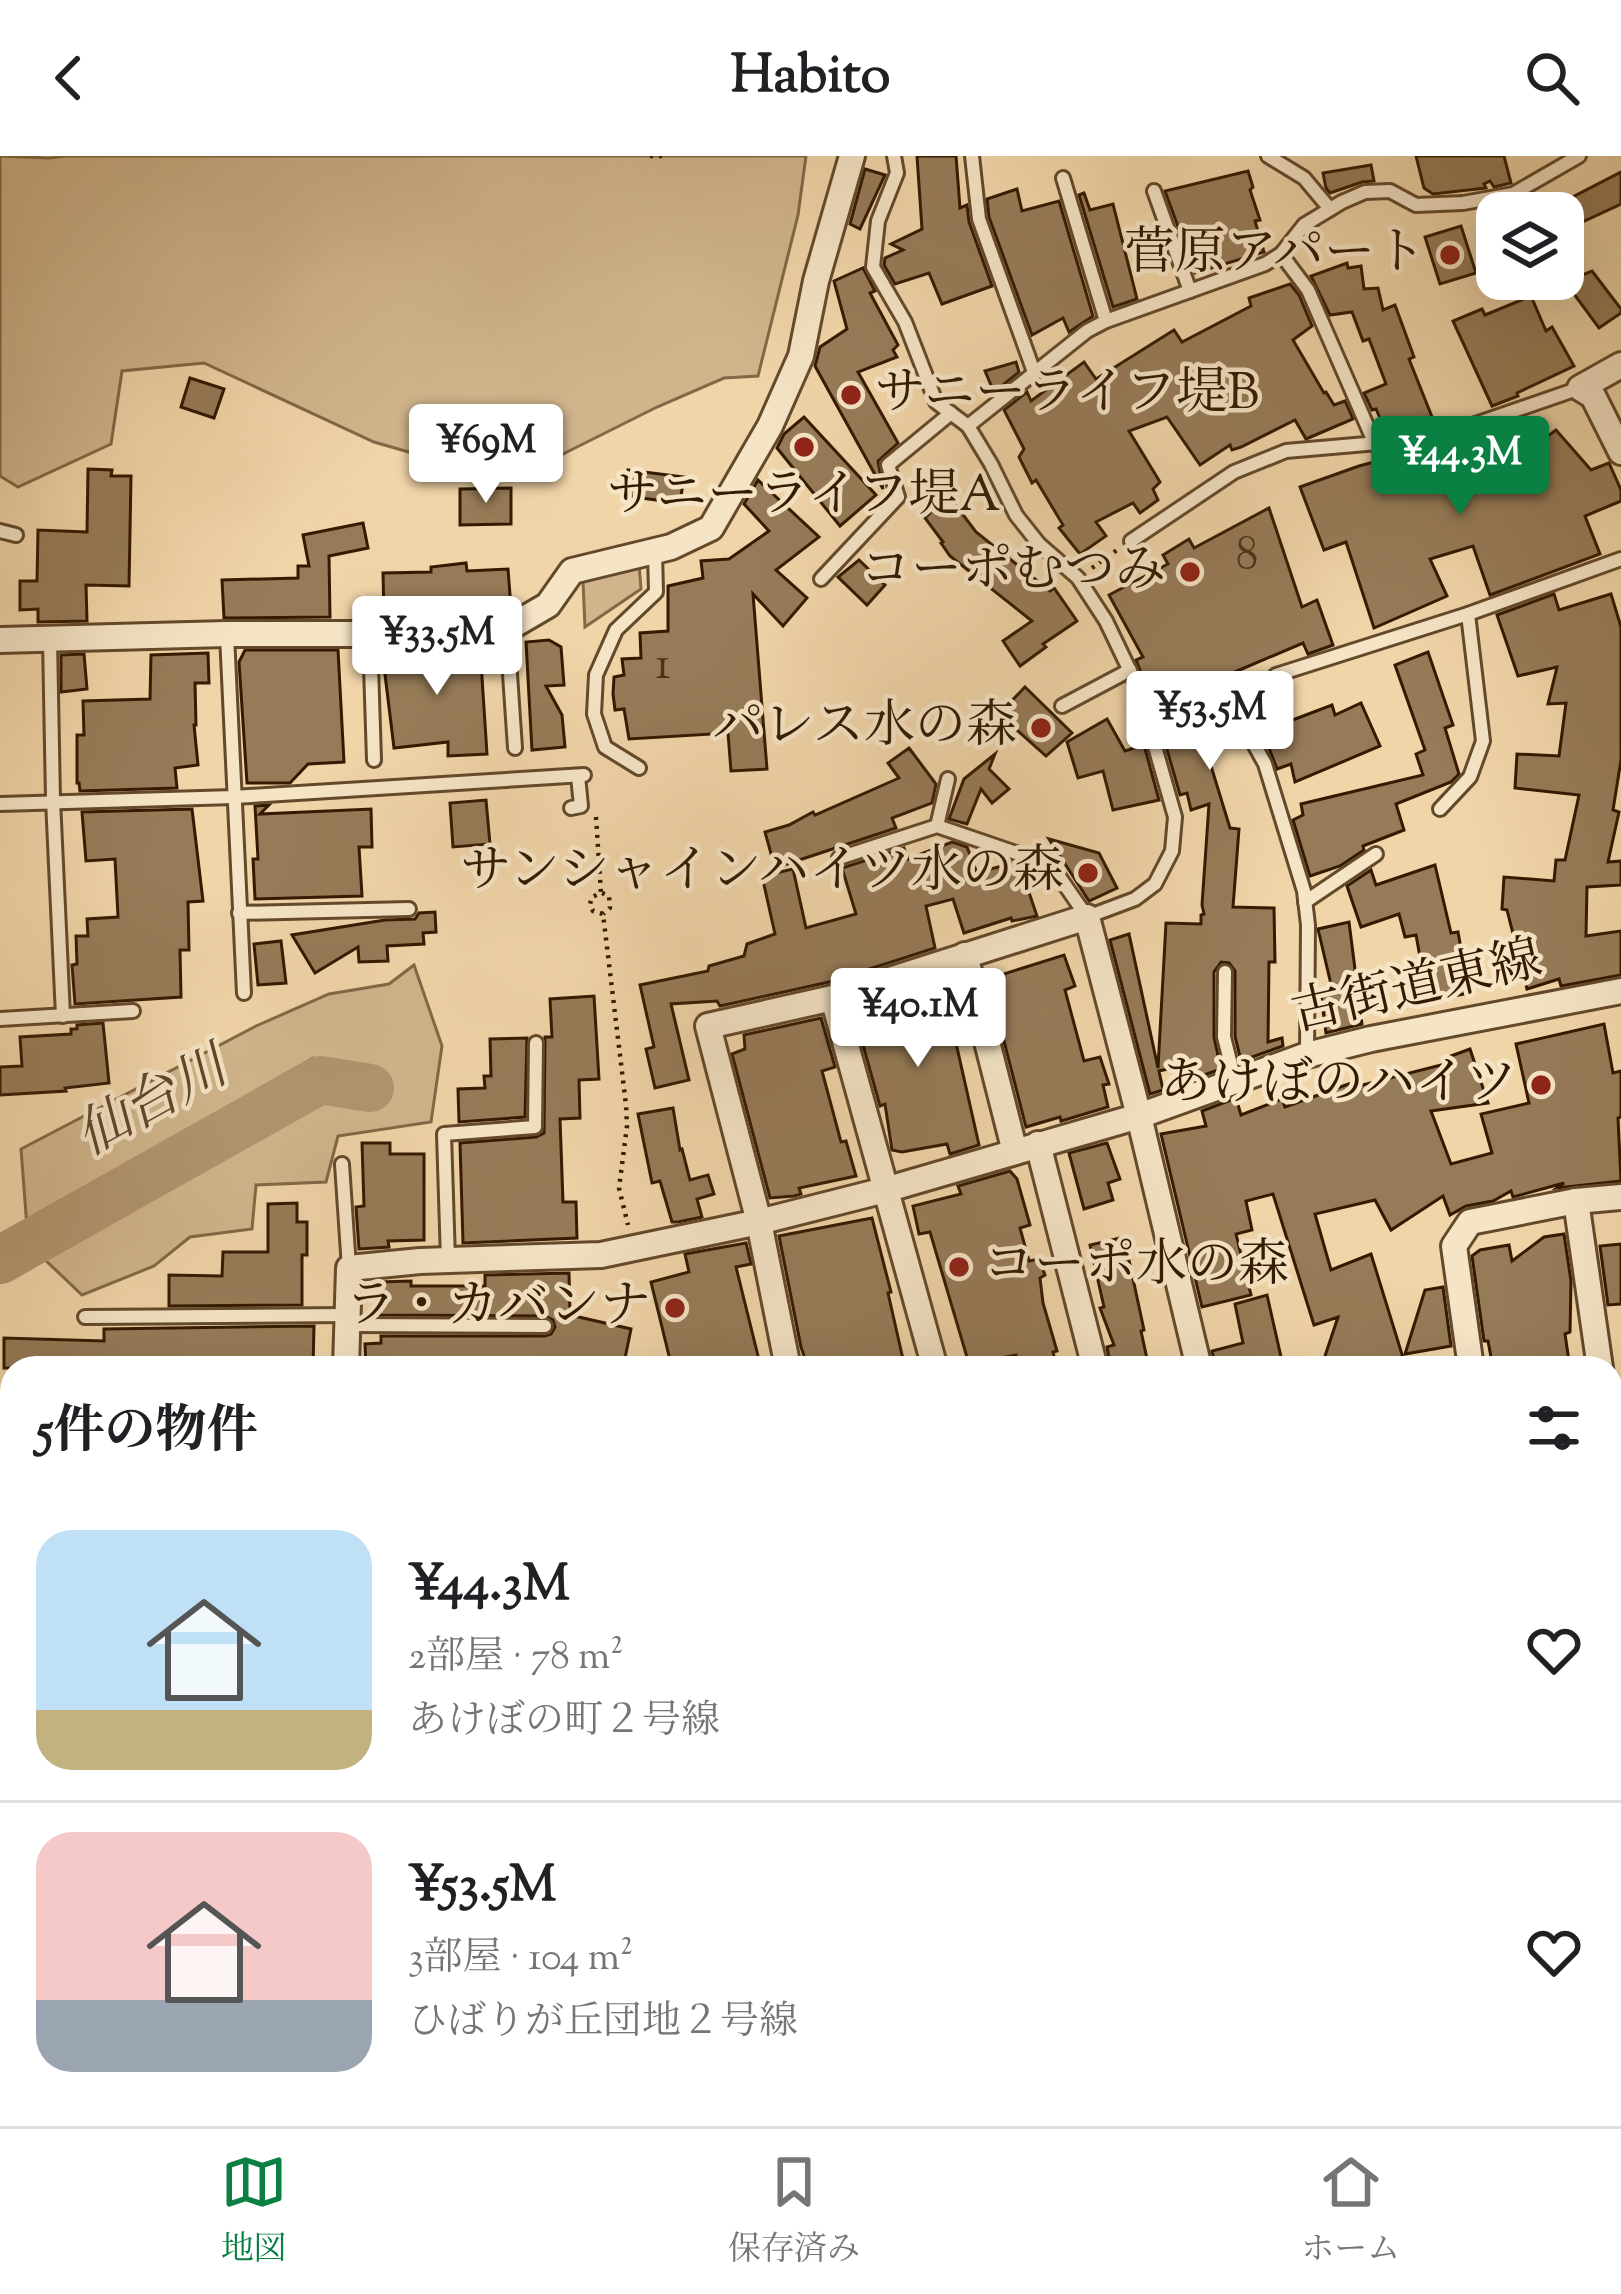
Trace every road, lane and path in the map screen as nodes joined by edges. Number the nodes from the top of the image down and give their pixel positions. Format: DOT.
graph roads {
  1 [pos="650,156"];
  2 [pos="665,156"];
  3 [pos="852,156"];
  4 [pos="894,156"];
  5 [pos="972,156"];
  6 [pos="1268,156"];
  7 [pos="1579,156"];
  8 [pos="1063,178"];
  9 [pos="1154,191"];
  10 [pos="1330,209"];
  11 [pos="1281,254"];
  12 [pos="1190,291"];
  13 [pos="1106,321"];
  14 [pos="1621,365"];
  15 [pos="1034,372"];
  16 [pos="1580,388"];
  17 [pos="951,413"];
  18 [pos="968,426"];
  19 [pos="1375,444"];
  20 [pos="1621,452"];
  21 [pos="0,531"];
  22 [pos="16,535"];
  23 [pos="1131,541"];
  24 [pos="655,550"];
  25 [pos="1621,559"];
  26 [pos="1078,578"];
  27 [pos="821,579"];
  28 [pos="1468,614"];
  29 [pos="507,628"];
  30 [pos="227,634"];
  31 [pos="370,634"];
  32 [pos="0,640"];
  33 [pos="50,640"];
  34 [pos="1130,670"];
  35 [pos="1276,675"];
  36 [pos="1202,700"];
  37 [pos="1062,706"];
  38 [pos="515,748"];
  39 [pos="374,760"];
  40 [pos="639,768"];
  41 [pos="948,779"];
  42 [pos="234,797"];
  43 [pos="53,800"];
  44 [pos="0,804"];
  45 [pos="571,808"];
  46 [pos="1440,809"];
  47 [pos="596,819"];
  48 [pos="937,826"];
  49 [pos="1376,854"];
  50 [pos="839,858"];
  51 [pos="601,893"];
  52 [pos="1305,902"];
  53 [pos="409,909"];
  54 [pos="239,913"];
  55 [pos="603,914"];
  56 [pos="1087,917"];
  57 [pos="965,956"];
  58 [pos="1225,972"];
  59 [pos="1621,991"];
  60 [pos="244,993"];
  61 [pos="833,998"];
  62 [pos="133,1011"];
  63 [pos="63,1016"];
  64 [pos="0,1019"];
  65 [pos="536,1043"];
  66 [pos="1307,1055"];
  67 [pos="1235,1081"];
  68 [pos="1139,1116"];
  69 [pos="1027,1148"];
  70 [pos="342,1164"];
  71 [pos="885,1190"];
  72 [pos="1621,1196"];
  73 [pos="1576,1201"];
  74 [pos="759,1222"];
  75 [pos="634,1248"];
  76 [pos="448,1260"];
  77 [pos="349,1268"];
  78 [pos="85,1317"];
  79 [pos="348,1320"];
  80 [pos="544,1326"];
  81 [pos="346,1356"];
  82 [pos="786,1356"];
  83 [pos="931,1356"];
  84 [pos="1091,1356"];
  85 [pos="1196,1356"];
  86 [pos="1469,1356"];
  87 [pos="1598,1356"];
  1 -- 2 [label="path"];
  3 -- 24 [label="street"];
  4 -- 17 [label="lane"];
  5 -- 15 [label="lane"];
  6 -- 10 [label="lane"];
  7 -- 10 [label="lane"];
  8 -- 13 [label="lane"];
  9 -- 12 [label="lane"];
  10 -- 11 [label="lane"];
  11 -- 12 [label="lane"];
  11 -- 19 [label="lane"];
  12 -- 13 [label="lane"];
  13 -- 15 [label="lane"];
  14 -- 16 [label="street"];
  15 -- 18 [label="lane"];
  16 -- 19 [label="lane"];
  16 -- 20 [label="street"];
  17 -- 18 [label="lane"];
  17 -- 27 [label="lane"];
  18 -- 26 [label="lane"];
  19 -- 23 [label="lane"];
  21 -- 22 [label="lane"];
  23 -- 26 [label="path"];
  24 -- 29 [label="street"];
  24 -- 40 [label="lane"];
  25 -- 28 [label="lane"];
  26 -- 34 [label="lane"];
  28 -- 35 [label="lane"];
  28 -- 46 [label="lane"];
  29 -- 31 [label="street"];
  29 -- 38 [label="lane"];
  30 -- 31 [label="street"];
  30 -- 33 [label="street"];
  30 -- 42 [label="lane"];
  31 -- 39 [label="lane"];
  32 -- 33 [label="street"];
  33 -- 43 [label="lane"];
  34 -- 37 [label="lane"];
  34 -- 56 [label="lane"];
  36 -- 52 [label="lane"];
  41 -- 48 [label="lane"];
  42 -- 43 [label="lane"];
  42 -- 45 [label="lane"];
  42 -- 54 [label="lane"];
  43 -- 44 [label="lane"];
  43 -- 63 [label="lane"];
  47 -- 51 [label="path"];
  48 -- 50 [label="lane"];
  48 -- 56 [label="lane"];
  49 -- 52 [label="lane"];
  51 -- 55 [label="path"];
  51 -- 55 [label="path"];
  52 -- 66 [label="lane"];
  53 -- 54 [label="lane"];
  54 -- 60 [label="lane"];
  55 -- 75 [label="path"];
  56 -- 57 [label="street"];
  56 -- 68 [label="street"];
  57 -- 61 [label="street"];
  57 -- 69 [label="street"];
  58 -- 67 [label="lane"];
  59 -- 66 [label="street, 古街道東線"];
  61 -- 71 [label="street"];
  61 -- 74 [label="street"];
  62 -- 63 [label="lane"];
  63 -- 64 [label="lane"];
  65 -- 76 [label="lane"];
  66 -- 67 [label="street, 古街道東線"];
  67 -- 68 [label="street, 古街道東線"];
  68 -- 69 [label="street, 古街道東線"];
  68 -- 85 [label="street"];
  69 -- 71 [label="street, 古街道東線"];
  69 -- 84 [label="street"];
  70 -- 77 [label="lane"];
  71 -- 74 [label="street, 古街道東線"];
  71 -- 83 [label="street"];
  72 -- 73 [label="street"];
  73 -- 86 [label="street"];
  73 -- 87 [label="street"];
  74 -- 75 [label="street, 古街道東線"];
  74 -- 82 [label="street"];
  75 -- 76 [label="street, 古街道東線"];
  76 -- 77 [label="street, 古街道東線"];
  77 -- 79 [label="street"];
  78 -- 79 [label="lane"];
  79 -- 80 [label="lane"];
  79 -- 81 [label="street"];
}
